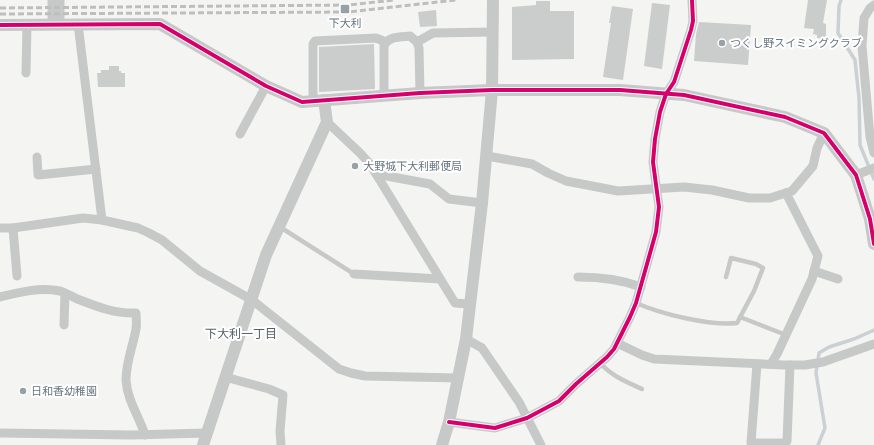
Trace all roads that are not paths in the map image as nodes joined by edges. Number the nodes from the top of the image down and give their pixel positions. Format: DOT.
graph roads {
  1 [pos="52,0"];
  2 [pos="60,0"];
  3 [pos="493,0"];
  4 [pos="692,0"];
  5 [pos="874,6"];
  6 [pos="56,24"];
  7 [pos="78,24"];
  8 [pos="0,25"];
  9 [pos="27,25"];
  10 [pos="493,32"];
  11 [pos="386,42"];
  12 [pos="417,42"];
  13 [pos="26,73"];
  14 [pos="266,86"];
  15 [pos="492,90"];
  16 [pos="420,93"];
  17 [pos="666,94"];
  18 [pos="384,96"];
  19 [pos="318,101"];
  20 [pos="327,122"];
  21 [pos="824,133"];
  22 [pos="240,134"];
  23 [pos="874,153"];
  24 [pos="487,156"];
  25 [pos="37,157"];
  26 [pos="874,168"];
  27 [pos="96,169"];
  28 [pos="376,174"];
  29 [pos="856,175"];
  30 [pos="657,188"];
  31 [pos="786,193"];
  32 [pos="482,203"];
  33 [pos="102,220"];
  34 [pos="279,226"];
  35 [pos="0,228"];
  36 [pos="13,228"];
  37 [pos="874,244"];
  38 [pos="814,271"];
  39 [pos="354,274"];
  40 [pos="17,276"];
  41 [pos="578,277"];
  42 [pos="726,277"];
  43 [pos="440,279"];
  44 [pos="838,279"];
  45 [pos="641,287"];
  46 [pos="65,293"];
  47 [pos="0,297"];
  48 [pos="252,300"];
  49 [pos="636,303"];
  50 [pos="470,304"];
  51 [pos="740,317"];
  52 [pos="64,325"];
  53 [pos="786,335"];
  54 [pos="466,339"];
  55 [pos="616,344"];
  56 [pos="874,344"];
  57 [pos="600,363"];
  58 [pos="757,364"];
  59 [pos="771,364"];
  60 [pos="790,365"];
  61 [pos="225,377"];
  62 [pos="459,378"];
  63 [pos="642,389"];
  64 [pos="527,418"];
  65 [pos="449,422"];
  66 [pos="0,432"];
  67 [pos="145,434"];
  68 [pos="205,439"];
  69 [pos="281,445"];
  70 [pos="442,445"];
  71 [pos="541,445"];
  1 -- 6 [label="street"];
  2 -- 6 [label="street"];
  3 -- 10 [label="street"];
  4 -- 17 [label="street"];
  5 -- 23 [label="street"];
  6 -- 7 [label="street"];
  6 -- 9 [label="street"];
  7 -- 14 [label="street"];
  7 -- 27 [label="street"];
  8 -- 9 [label="street"];
  9 -- 13 [label="street"];
  10 -- 12 [label="street"];
  10 -- 15 [label="street"];
  11 -- 12 [label="street"];
  11 -- 18 [label="street"];
  11 -- 19 [label="street"];
  12 -- 16 [label="street"];
  14 -- 19 [label="street"];
  14 -- 22 [label="street"];
  15 -- 16 [label="street"];
  15 -- 17 [label="street"];
  15 -- 24 [label="street"];
  16 -- 18 [label="street"];
  17 -- 21 [label="street"];
  17 -- 30 [label="street"];
  18 -- 19 [label="street"];
  19 -- 20 [label="street"];
  20 -- 28 [label="street"];
  20 -- 34 [label="street"];
  21 -- 29 [label="street"];
  21 -- 31 [label="street"];
  24 -- 30 [label="street"];
  24 -- 32 [label="street"];
  25 -- 27 [label="street"];
  26 -- 29 [label="street"];
  27 -- 33 [label="street"];
  28 -- 32 [label="street"];
  28 -- 43 [label="street"];
  29 -- 37 [label="street"];
  30 -- 31 [label="street"];
  30 -- 45 [label="street"];
  31 -- 38 [label="street"];
  32 -- 50 [label="street"];
  33 -- 36 [label="street"];
  33 -- 48 [label="street"];
  34 -- 39 [label="lane"];
  34 -- 48 [label="street"];
  35 -- 36 [label="street"];
  36 -- 40 [label="street"];
  38 -- 44 [label="street"];
  38 -- 53 [label="street"];
  39 -- 43 [label="street"];
  41 -- 45 [label="street"];
  42 -- 51 [label="lane"];
  43 -- 50 [label="street"];
  45 -- 49 [label="street"];
  46 -- 47 [label="street"];
  46 -- 52 [label="street"];
  46 -- 67 [label="street"];
  48 -- 61 [label="street"];
  48 -- 62 [label="street"];
  49 -- 51 [label="lane"];
  49 -- 55 [label="street"];
  50 -- 54 [label="street"];
  51 -- 53 [label="lane"];
  53 -- 59 [label="street"];
  54 -- 62 [label="street"];
  54 -- 64 [label="street"];
  55 -- 57 [label="street"];
  55 -- 58 [label="street"];
  56 -- 60 [label="street"];
  57 -- 63 [label="lane"];
  57 -- 64 [label="street"];
  58 -- 59 [label="street"];
  58 -- 60 [label="street"];
  59 -- 60 [label="street"];
  61 -- 68 [label="street"];
  61 -- 69 [label="street"];
  62 -- 65 [label="street"];
  64 -- 65 [label="street"];
  64 -- 71 [label="street"];
  65 -- 70 [label="street"];
  66 -- 67 [label="street"];
  67 -- 68 [label="street"];
}
